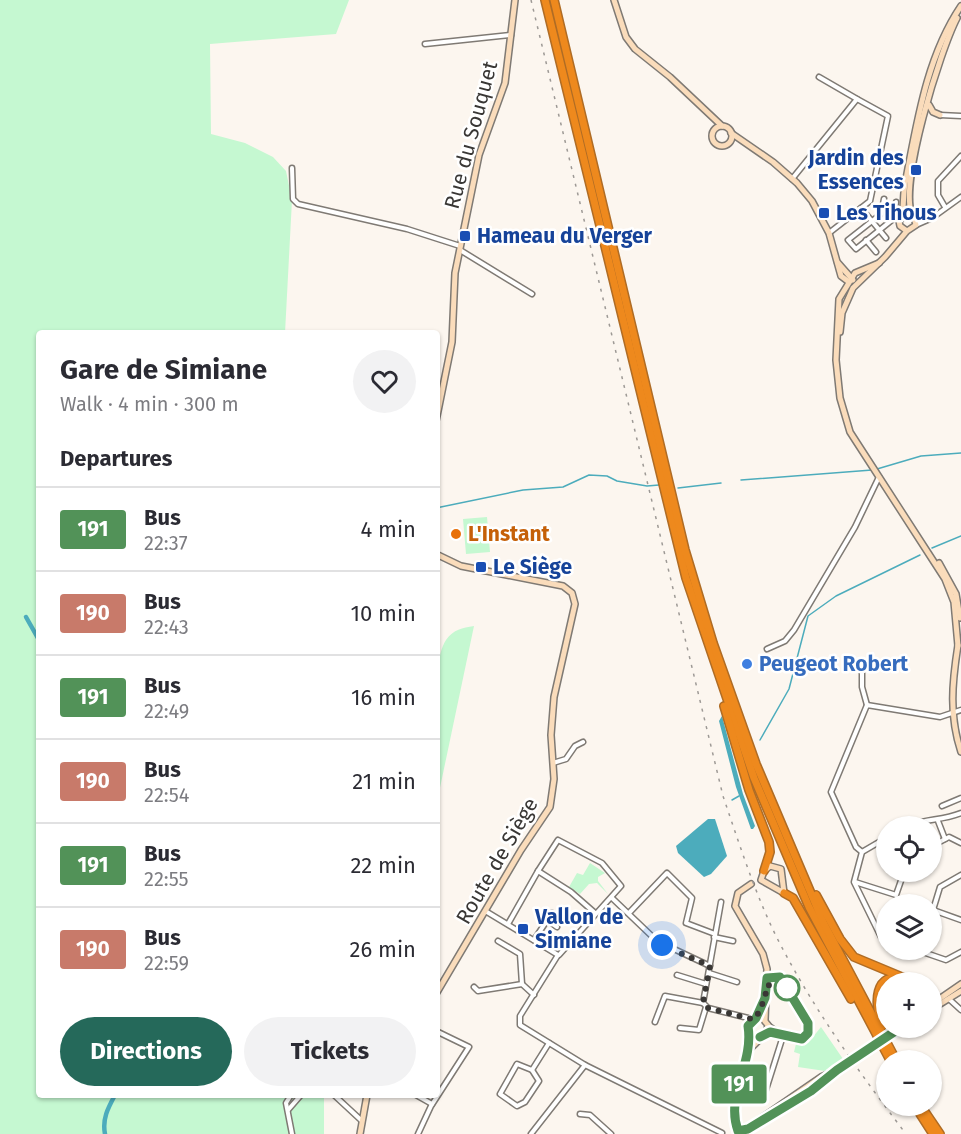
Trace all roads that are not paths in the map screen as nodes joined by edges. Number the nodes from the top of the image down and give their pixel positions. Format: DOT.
graph roads {
  1 [pos="515,0"];
  2 [pos="544,0"];
  3 [pos="554,0"];
  4 [pos="614,0"];
  5 [pos="961,6"];
  6 [pos="961,11"];
  7 [pos="512,34"];
  8 [pos="426,44"];
  9 [pos="819,77"];
  10 [pos="926,98"];
  11 [pos="857,99"];
  12 [pos="925,113"];
  13 [pos="940,115"];
  14 [pos="961,116"];
  15 [pos="931,117"];
  16 [pos="922,124"];
  17 [pos="720,127"];
  18 [pos="732,136"];
  19 [pos="961,156"];
  20 [pos="292,168"];
  21 [pos="792,179"];
  22 [pos="961,197"];
  23 [pos="884,199"];
  24 [pos="896,202"];
  25 [pos="945,207"];
  26 [pos="861,208"];
  27 [pos="902,216"];
  28 [pos="913,216"];
  29 [pos="932,218"];
  30 [pos="871,220"];
  31 [pos="916,225"];
  32 [pos="900,226"];
  33 [pos="879,230"];
  34 [pos="907,231"];
  35 [pos="829,233"];
  36 [pos="886,238"];
  37 [pos="866,240"];
  38 [pos="893,247"];
  39 [pos="460,248"];
  40 [pos="876,252"];
  41 [pos="879,263"];
  42 [pos="851,280"];
  43 [pos="860,280"];
  44 [pos="532,294"];
  45 [pos="848,298"];
  46 [pos="836,360"];
  47 [pos="440,401"];
  48 [pos="877,480"];
  49 [pos="928,551"];
  50 [pos="440,556"];
  51 [pos="956,591"];
  52 [pos="697,611"];
  53 [pos="767,650"];
  54 [pos="862,664"];
  55 [pos="867,705"];
  56 [pos="961,710"];
  57 [pos="949,713"];
  58 [pos="583,742"];
  59 [pos="961,752"];
  60 [pos="553,762"];
  61 [pos="961,798"];
  62 [pos="942,806"];
  63 [pos="961,813"];
  64 [pos="942,820"];
  65 [pos="942,831"];
  66 [pos="945,839"];
  67 [pos="942,841"];
  68 [pos="961,843"];
  69 [pos="876,844"];
  70 [pos="862,852"];
  71 [pos="796,859"];
  72 [pos="538,871"];
  73 [pos="764,871"];
  74 [pos="961,875"];
  75 [pos="756,882"];
  76 [pos="854,882"];
  77 [pos="901,882"];
  78 [pos="784,893"];
  79 [pos="612,898"];
  80 [pos="721,902"];
  81 [pos="487,912"];
  82 [pos="552,913"];
  83 [pos="595,913"];
  84 [pos="629,913"];
  85 [pos="547,920"];
  86 [pos="961,920"];
  87 [pos="508,924"];
  88 [pos="557,927"];
  89 [pos="876,927"];
  90 [pos="715,935"];
  91 [pos="534,940"];
  92 [pos="498,941"];
  93 [pos="733,941"];
  94 [pos="961,952"];
  95 [pos="558,955"];
  96 [pos="942,959"];
  97 [pos="710,966"];
  98 [pos="889,972"];
  99 [pos="709,973"];
  100 [pos="677,975"];
  101 [pos="737,982"];
  102 [pos="522,984"];
  103 [pos="706,984"];
  104 [pos="474,987"];
  105 [pos="961,987"];
  106 [pos="440,988"];
  107 [pos="534,995"];
  108 [pos="946,997"];
  109 [pos="765,998"];
  110 [pos="942,999"];
  111 [pos="704,1005"];
  112 [pos="961,1010"];
  113 [pos="740,1015"];
  114 [pos="754,1019"];
  115 [pos="655,1022"];
  116 [pos="766,1022"];
  117 [pos="681,1028"];
  118 [pos="749,1029"];
  119 [pos="440,1033"];
  120 [pos="763,1035"];
  121 [pos="783,1036"];
  122 [pos="883,1038"];
  123 [pos="549,1043"];
  124 [pos="750,1049"];
  125 [pos="883,1050"];
  126 [pos="883,1050"];
  127 [pos="893,1050"];
  128 [pos="585,1065"];
  129 [pos="532,1070"];
  130 [pos="837,1070"];
  131 [pos="821,1077"];
  132 [pos="440,1090"];
  133 [pos="810,1090"];
  134 [pos="764,1096"];
  135 [pos="793,1096"];
  136 [pos="289,1098"];
  137 [pos="298,1098"];
  138 [pos="337,1098"];
  139 [pos="366,1098"];
  140 [pos="421,1098"];
  141 [pos="435,1098"];
  142 [pos="432,1104"];
  143 [pos="288,1110"];
  144 [pos="580,1113"];
  145 [pos="771,1113"];
  146 [pos="921,1116"];
  147 [pos="929,1116"];
  148 [pos="362,1121"];
  149 [pos="722,1133"];
  150 [pos="739,1133"];
  151 [pos="292,1134"];
  152 [pos="360,1134"];
  153 [pos="418,1134"];
  154 [pos="531,1134"];
  155 [pos="611,1134"];
  156 [pos="933,1134"];
  157 [pos="941,1134"];
  1 -- 7 [label="main road, Rue du Souquet"];
  2 -- 52 [label="highway"];
  3 -- 71 [label="highway"];
  4 -- 17 [label="main road"];
  5 -- 10 [label="main road"];
  6 -- 10 [label="main road"];
  7 -- 8 [label="street"];
  7 -- 39 [label="main road, Rue du Souquet"];
  9 -- 11 [label="street"];
  10 -- 12 [label="main road"];
  10 -- 13 [label="main road"];
  10 -- 27 [label="main road"];
  11 -- 21 [label="street"];
  11 -- 26 [label="street"];
  12 -- 15 [label="main road"];
  12 -- 16 [label="main road"];
  13 -- 14 [label="street"];
  13 -- 15 [label="main road"];
  15 -- 16 [label="main road"];
  16 -- 28 [label="main road"];
  17 -- 18 [label="main road"];
  17 -- 18 [label="main road"];
  18 -- 21 [label="main road"];
  19 -- 25 [label="street"];
  20 -- 39 [label="street"];
  21 -- 35 [label="main road"];
  22 -- 25 [label="street"];
  23 -- 30 [label="street"];
  24 -- 33 [label="street"];
  25 -- 29 [label="street"];
  26 -- 30 [label="street"];
  26 -- 35 [label="street"];
  27 -- 28 [label="main road"];
  27 -- 32 [label="main road"];
  28 -- 29 [label="street"];
  28 -- 31 [label="main road"];
  29 -- 31 [label="street"];
  30 -- 33 [label="street"];
  30 -- 37 [label="street"];
  31 -- 34 [label="main road"];
  32 -- 34 [label="main road"];
  32 -- 38 [label="main road"];
  33 -- 36 [label="street"];
  33 -- 37 [label="street"];
  34 -- 38 [label="main road"];
  35 -- 42 [label="main road"];
  37 -- 40 [label="street"];
  38 -- 41 [label="main road"];
  39 -- 44 [label="street"];
  39 -- 47 [label="main road, Rue du Souquet"];
  41 -- 42 [label="main road"];
  41 -- 43 [label="main road"];
  42 -- 43 [label="main road"];
  42 -- 45 [label="main road"];
  42 -- 46 [label="main road"];
  43 -- 45 [label="main road"];
  45 -- 46 [label="main road"];
  46 -- 48 [label="main road"];
  48 -- 49 [label="main road"];
  48 -- 53 [label="street"];
  49 -- 51 [label="main road"];
  49 -- 51 [label="main road"];
  50 -- 60 [label="main road, Route de Siège"];
  51 -- 57 [label="main road"];
  52 -- 73 [label="highway"];
  52 -- 125 [label="highway"];
  54 -- 55 [label="street"];
  55 -- 57 [label="street"];
  55 -- 70 [label="street"];
  56 -- 57 [label="street"];
  57 -- 59 [label="main road"];
  58 -- 60 [label="street"];
  60 -- 81 [label="main road, Route de Siège"];
  61 -- 62 [label="street"];
  63 -- 64 [label="street"];
  65 -- 66 [label="street"];
  66 -- 67 [label="street"];
  66 -- 68 [label="street"];
  69 -- 70 [label="street"];
  70 -- 76 [label="street"];
  71 -- 98 [label="highway"];
  71 -- 127 [label="highway"];
  72 -- 79 [label="street"];
  72 -- 83 [label="street"];
  72 -- 87 [label="street"];
  73 -- 75 [label="main road"];
  73 -- 78 [label="main road"];
  74 -- 86 [label="street"];
  75 -- 78 [label="main road"];
  75 -- 109 [label="main road"];
  76 -- 77 [label="street"];
  76 -- 89 [label="street"];
  78 -- 126 [label="highway"];
  79 -- 83 [label="street"];
  79 -- 84 [label="street"];
  80 -- 90 [label="street"];
  81 -- 87 [label="street"];
  81 -- 106 [label="main road, Route de Siège"];
  82 -- 85 [label="street"];
  83 -- 95 [label="street"];
  84 -- 90 [label="street"];
  84 -- 97 [label="street"];
  85 -- 88 [label="street"];
  85 -- 91 [label="street"];
  87 -- 91 [label="street"];
  90 -- 93 [label="street"];
  90 -- 97 [label="street"];
  91 -- 95 [label="street"];
  92 -- 102 [label="street"];
  94 -- 96 [label="street"];
  95 -- 107 [label="street"];
  97 -- 99 [label="street"];
  99 -- 101 [label="street"];
  99 -- 103 [label="street"];
  100 -- 103 [label="street"];
  102 -- 104 [label="street"];
  102 -- 107 [label="street"];
  103 -- 111 [label="street"];
  105 -- 108 [label="main road"];
  107 -- 123 [label="street"];
  108 -- 110 [label="main road"];
  108 -- 112 [label="street"];
  109 -- 114 [label="main road"];
  109 -- 116 [label="main road"];
  111 -- 113 [label="street"];
  111 -- 115 [label="street"];
  111 -- 117 [label="street"];
  113 -- 114 [label="street"];
  113 -- 118 [label="street"];
  114 -- 116 [label="main road"];
  114 -- 118 [label="main road"];
  116 -- 120 [label="main road"];
  116 -- 121 [label="street"];
  118 -- 120 [label="main road"];
  118 -- 124 [label="main road"];
  119 -- 132 [label="street"];
  120 -- 121 [label="street"];
  120 -- 124 [label="main road"];
  121 -- 134 [label="street"];
  122 -- 130 [label="main road, bridge"];
  123 -- 128 [label="street"];
  123 -- 129 [label="street"];
  124 -- 150 [label="main road"];
  128 -- 149 [label="street"];
  128 -- 154 [label="street"];
  129 -- 129 [label="street"];
  130 -- 131 [label="main road"];
  130 -- 133 [label="main road"];
  131 -- 133 [label="street"];
  131 -- 135 [label="main road"];
  133 -- 135 [label="main road"];
  133 -- 145 [label="main road"];
  135 -- 145 [label="main road"];
  136 -- 143 [label="street"];
  137 -- 143 [label="street"];
  138 -- 148 [label="street"];
  139 -- 148 [label="main road"];
  140 -- 142 [label="street"];
  141 -- 142 [label="street"];
  142 -- 153 [label="street"];
  143 -- 151 [label="street"];
  144 -- 155 [label="street"];
  145 -- 150 [label="main road"];
  146 -- 156 [label="highway"];
  147 -- 157 [label="highway"];
  148 -- 152 [label="main road"];
}
